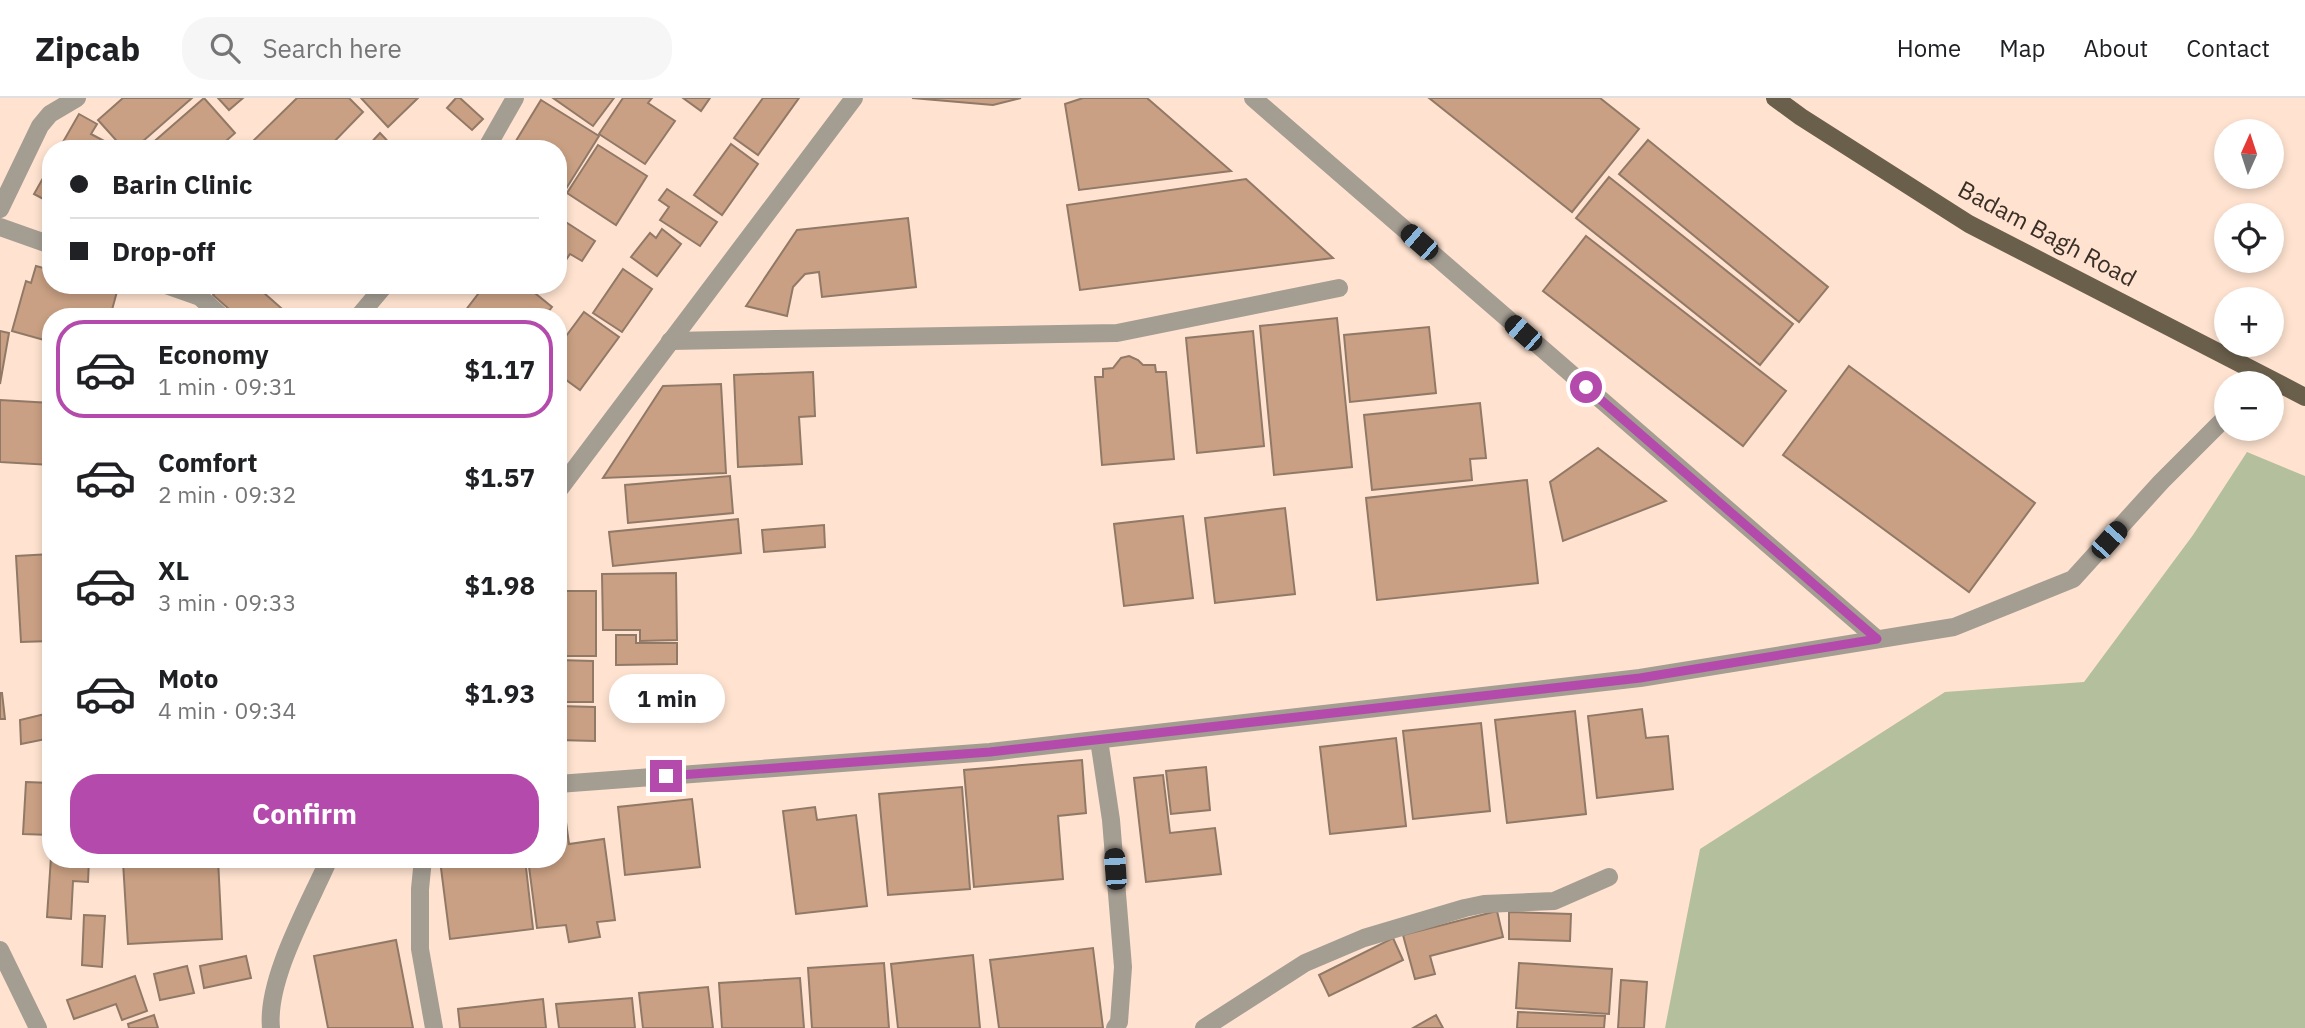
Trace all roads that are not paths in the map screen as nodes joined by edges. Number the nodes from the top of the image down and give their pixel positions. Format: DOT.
graph roads {
  1 [pos="77,98"];
  2 [pos="515,98"];
  3 [pos="854,98"];
  4 [pos="1253,98"];
  5 [pos="1775,98"];
  6 [pos="491,140"];
  7 [pos="0,209"];
  8 [pos="0,227"];
  9 [pos="42,242"];
  10 [pos="1339,288"];
  11 [pos="192,294"];
  12 [pos="377,294"];
  13 [pos="212,308"];
  14 [pos="366,308"];
  15 [pos="670,341"];
  16 [pos="2246,371"];
  17 [pos="2284,388"];
  18 [pos="2305,397"];
  19 [pos="2214,429"];
  20 [pos="567,479"];
  21 [pos="1877,639"];
  22 [pos="1099,740"];
  23 [pos="567,783"];
  24 [pos="325,868"];
  25 [pos="422,868"];
  26 [pos="1609,877"];
  27 [pos="0,950"];
  28 [pos="38,1028"];
  29 [pos="271,1028"];
  30 [pos="434,1028"];
  31 [pos="1115,1028"];
  32 [pos="1204,1028"];
  1 -- 7 [label="street"];
  2 -- 6 [label="street"];
  3 -- 15 [label="street"];
  4 -- 21 [label="street"];
  5 -- 16 [label="main road, Badam Bagh Road"];
  8 -- 9 [label="street"];
  10 -- 15 [label="street"];
  11 -- 13 [label="street"];
  12 -- 14 [label="street"];
  15 -- 20 [label="street"];
  17 -- 18 [label="main road, Badam Bagh Road"];
  19 -- 21 [label="street"];
  21 -- 22 [label="street"];
  22 -- 23 [label="street"];
  22 -- 31 [label="street"];
  24 -- 29 [label="street"];
  25 -- 30 [label="street"];
  26 -- 32 [label="street"];
  27 -- 28 [label="street"];
}
